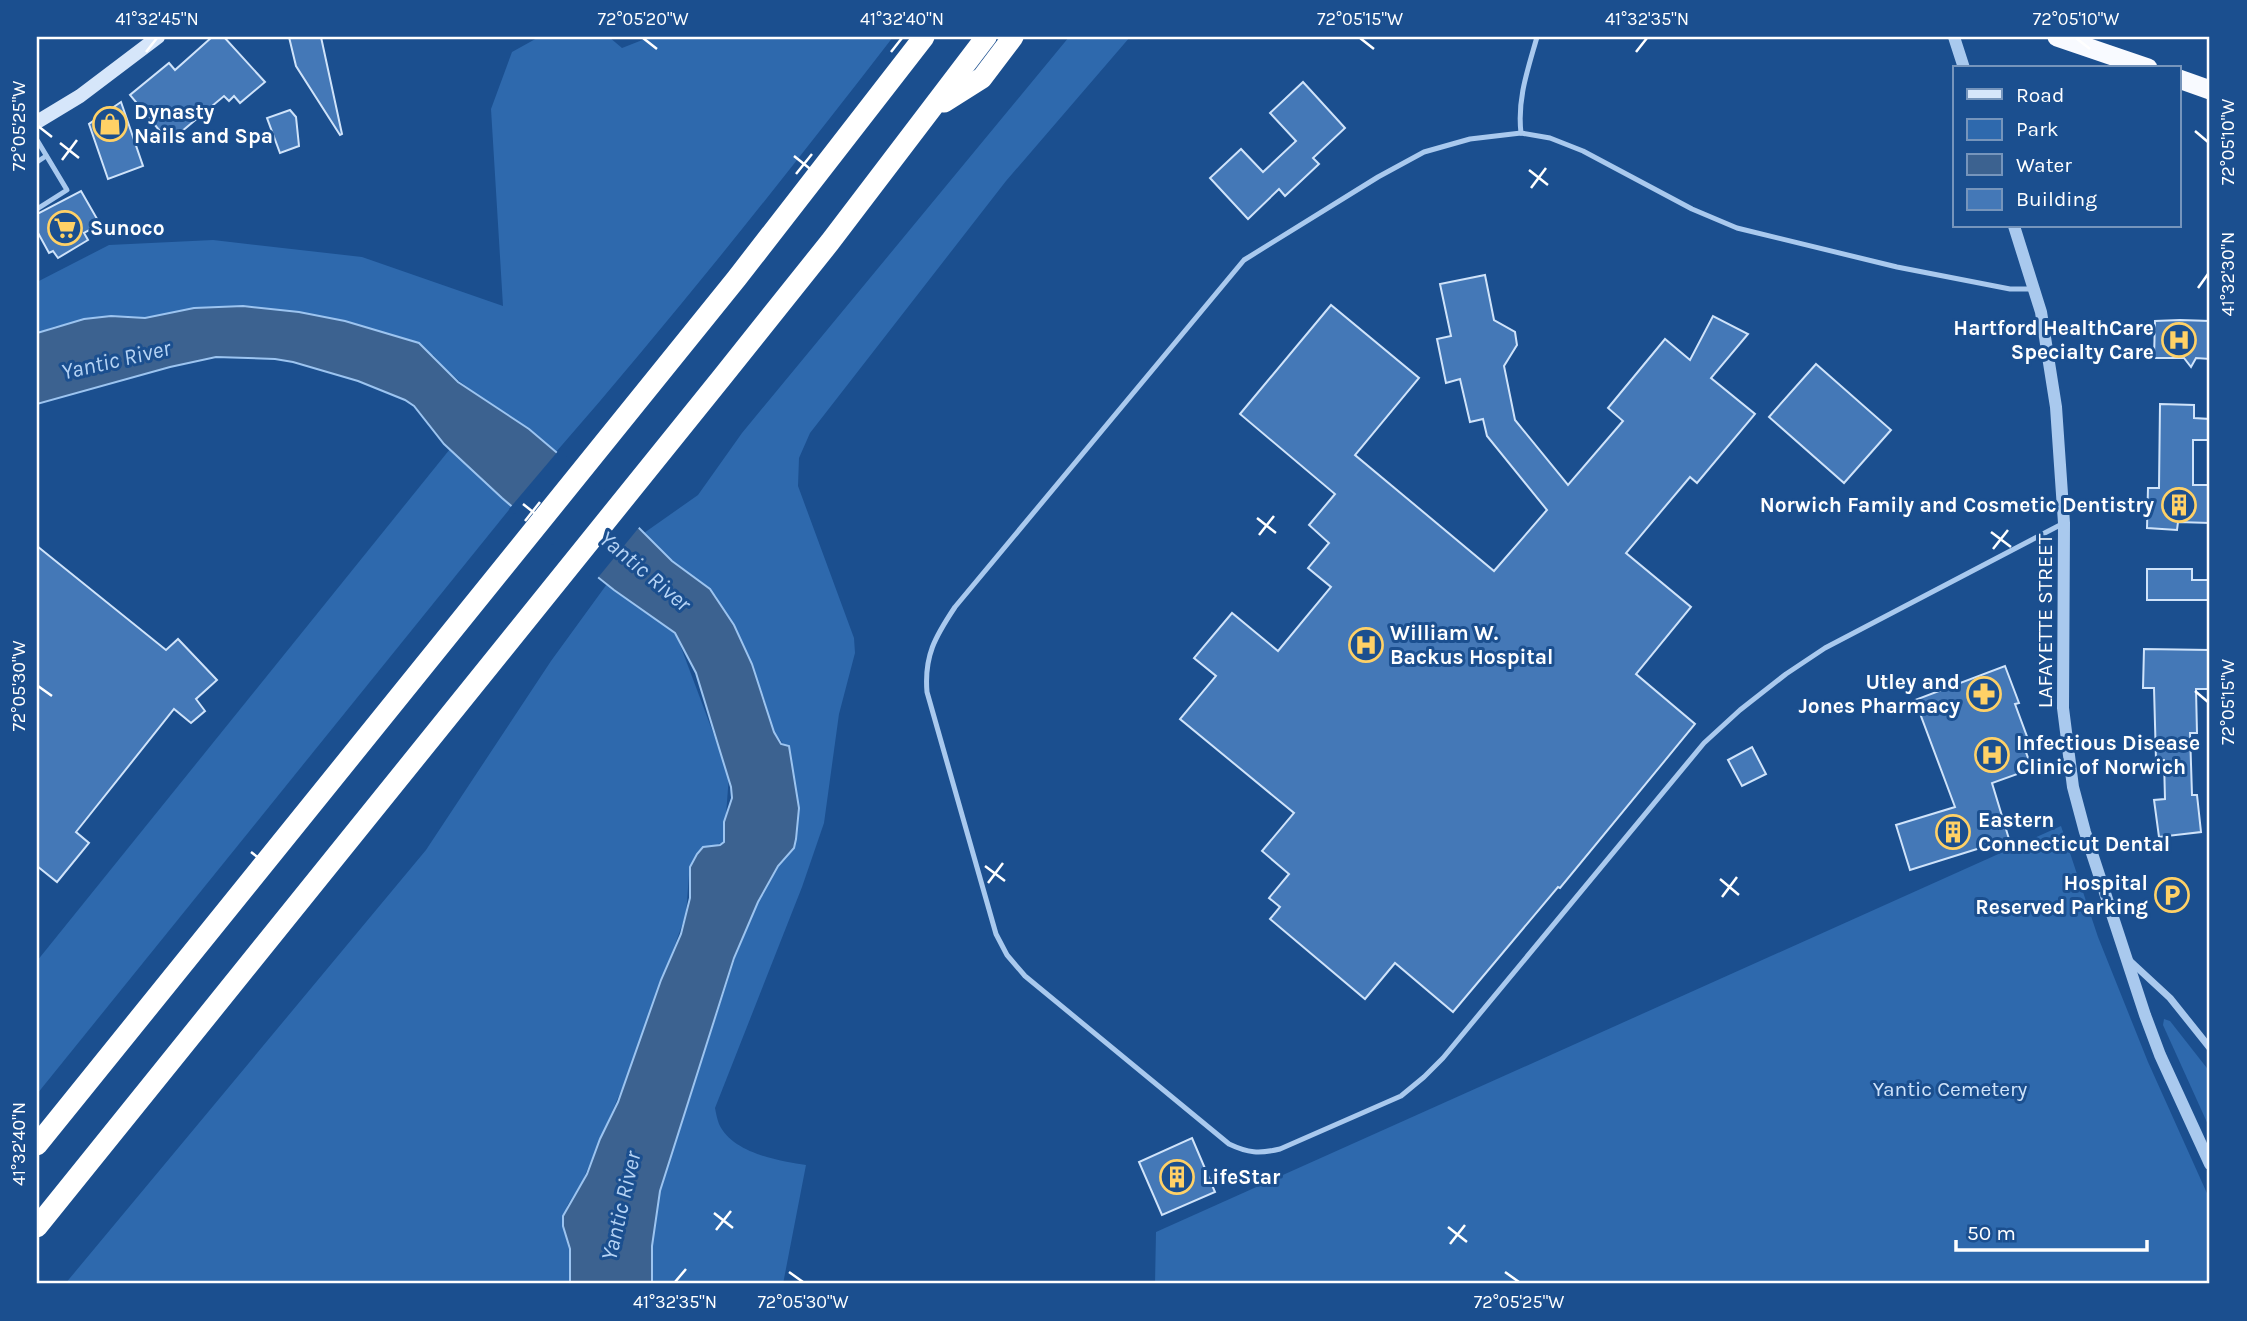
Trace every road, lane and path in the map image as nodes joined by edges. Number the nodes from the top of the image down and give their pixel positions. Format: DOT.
graph roads {
  1 [pos="158,37"];
  2 [pos="924,37"];
  3 [pos="986,37"];
  4 [pos="1013,37"];
  5 [pos="1537,37"];
  6 [pos="1954,37"];
  7 [pos="2057,37"];
  8 [pos="1963,66"];
  9 [pos="2142,66"];
  10 [pos="2180,79"];
  11 [pos="2210,90"];
  12 [pos="933,109"];
  13 [pos="37,122"];
  14 [pos="1521,132"];
  15 [pos="37,140"];
  16 [pos="46,156"];
  17 [pos="37,162"];
  18 [pos="37,209"];
  19 [pos="2015,228"];
  20 [pos="2034,289"];
  21 [pos="2064,523"];
  22 [pos="2126,957"];
  23 [pos="2210,1048"];
  24 [pos="37,1145"];
  25 [pos="2210,1164"];
  26 [pos="37,1227"];
  1 -- 13 [label="main road"];
  2 -- 24 [label="highway"];
  3 -- 12 [label="highway"];
  4 -- 12 [label="highway"];
  5 -- 14 [label="lane"];
  6 -- 8 [label="street"];
  7 -- 9 [label="highway"];
  10 -- 11 [label="highway"];
  12 -- 26 [label="highway"];
  14 -- 20 [label="lane"];
  14 -- 21 [label="lane"];
  15 -- 16 [label="lane"];
  16 -- 17 [label="lane"];
  16 -- 18 [label="lane"];
  19 -- 20 [label="street, LAFAYETTE STREET"];
  20 -- 21 [label="street, LAFAYETTE STREET"];
  21 -- 22 [label="street, LAFAYETTE STREET"];
  22 -- 23 [label="street"];
  22 -- 25 [label="street, LAFAYETTE STREET"];
}
